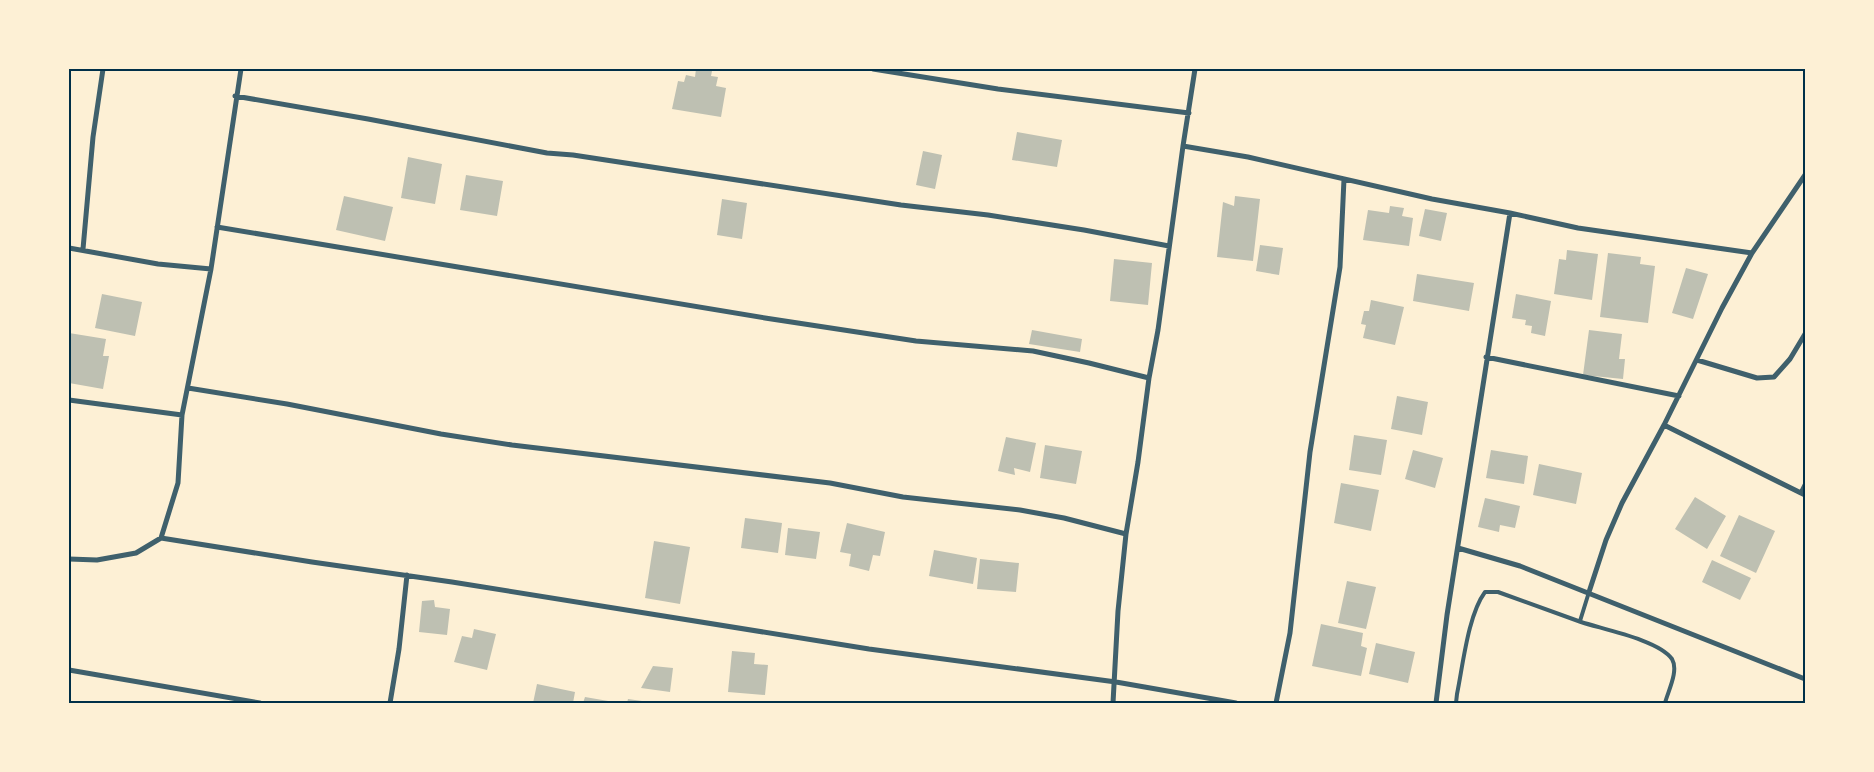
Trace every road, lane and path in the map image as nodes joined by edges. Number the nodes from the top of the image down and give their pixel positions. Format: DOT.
graph roads {
  1 [pos="103,69"];
  2 [pos="241,69"];
  3 [pos="873,69"];
  4 [pos="1195,69"];
  5 [pos="235,96"];
  6 [pos="1189,113"];
  7 [pos="1183,146"];
  8 [pos="1805,175"];
  9 [pos="1344,179"];
  10 [pos="1510,213"];
  11 [pos="218,227"];
  12 [pos="1169,246"];
  13 [pos="69,248"];
  14 [pos="83,249"];
  15 [pos="1752,253"];
  16 [pos="211,268"];
  17 [pos="1805,334"];
  18 [pos="1486,356"];
  19 [pos="1697,360"];
  20 [pos="1149,378"];
  21 [pos="188,388"];
  22 [pos="1679,396"];
  23 [pos="69,400"];
  24 [pos="182,415"];
  25 [pos="1664,425"];
  26 [pos="1805,486"];
  27 [pos="1803,494"];
  28 [pos="1126,534"];
  29 [pos="161,538"];
  30 [pos="1458,548"];
  31 [pos="69,559"];
  32 [pos="407,575"];
  33 [pos="1589,592"];
  34 [pos="1580,621"];
  35 [pos="69,670"];
  36 [pos="1805,679"];
  37 [pos="1116,682"];
  38 [pos="260,703"];
  39 [pos="390,703"];
  40 [pos="1113,703"];
  41 [pos="1236,703"];
  42 [pos="1276,703"];
  43 [pos="1436,703"];
  44 [pos="1456,703"];
  45 [pos="1665,703"];
  1 -- 14 [label="street"];
  2 -- 5 [label="street"];
  3 -- 6 [label="street"];
  4 -- 6 [label="street"];
  5 -- 11 [label="street"];
  5 -- 12 [label="street"];
  6 -- 7 [label="street"];
  7 -- 9 [label="street"];
  7 -- 12 [label="street"];
  8 -- 15 [label="street"];
  9 -- 10 [label="street"];
  9 -- 42 [label="street"];
  10 -- 15 [label="street"];
  10 -- 18 [label="street"];
  11 -- 16 [label="street"];
  11 -- 20 [label="street"];
  12 -- 20 [label="street"];
  13 -- 14 [label="street"];
  14 -- 16 [label="street"];
  15 -- 19 [label="street"];
  16 -- 21 [label="street"];
  17 -- 19 [label="street"];
  18 -- 22 [label="street"];
  18 -- 30 [label="street"];
  19 -- 22 [label="street"];
  20 -- 28 [label="street"];
  21 -- 24 [label="street"];
  21 -- 28 [label="street"];
  22 -- 25 [label="street"];
  23 -- 24 [label="street"];
  24 -- 29 [label="street"];
  25 -- 27 [label="street"];
  25 -- 33 [label="street"];
  26 -- 27 [label="street"];
  28 -- 37 [label="street"];
  29 -- 31 [label="street"];
  29 -- 32 [label="street"];
  30 -- 33 [label="street"];
  30 -- 43 [label="street"];
  32 -- 37 [label="street"];
  32 -- 39 [label="street"];
  33 -- 34 [label="lane"];
  33 -- 36 [label="street"];
  34 -- 44 [label="lane"];
  34 -- 45 [label="lane"];
  35 -- 38 [label="street"];
  37 -- 40 [label="street"];
  37 -- 41 [label="street"];
}
